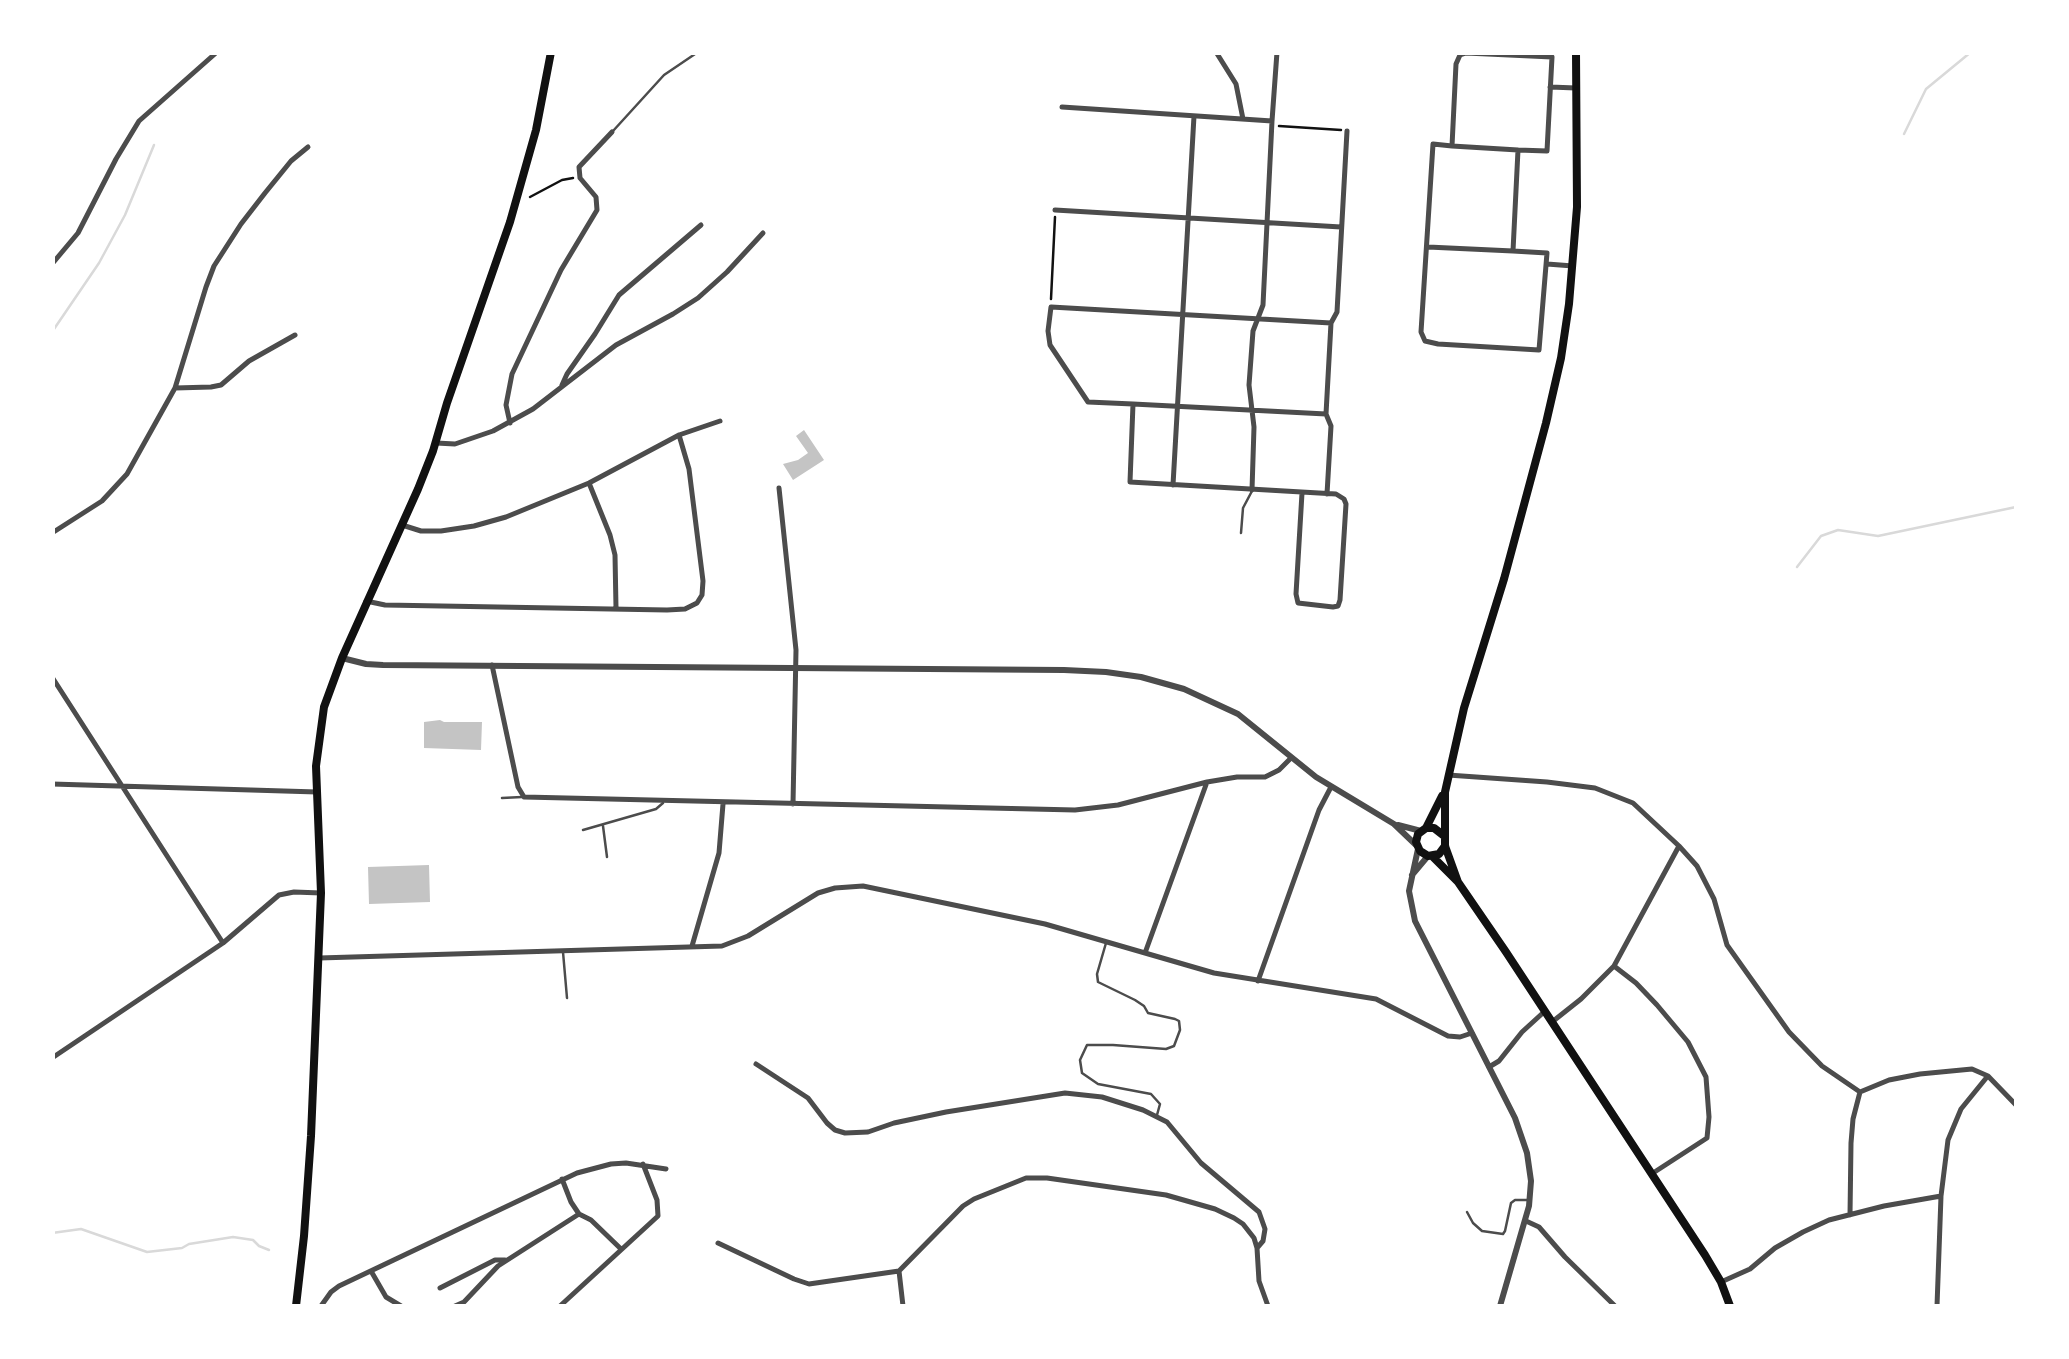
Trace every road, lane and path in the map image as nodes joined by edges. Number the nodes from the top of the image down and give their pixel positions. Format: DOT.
graph roads {
  1 [pos="217,52"];
  2 [pos="551,52"];
  3 [pos="698,52"];
  4 [pos="1216,52"];
  5 [pos="1277,52"];
  6 [pos="1576,52"];
  7 [pos="1550,87"];
  8 [pos="1576,88"];
  9 [pos="1062,107"];
  10 [pos="1194,116"];
  11 [pos="1243,119"];
  12 [pos="1271,123"];
  13 [pos="1347,131"];
  14 [pos="612,132"];
  15 [pos="1452,146"];
  16 [pos="308,147"];
  17 [pos="1518,150"];
  18 [pos="580,178"];
  19 [pos="530,198"];
  20 [pos="1055,210"];
  21 [pos="1188,218"];
  22 [pos="1267,222"];
  23 [pos="701,226"];
  24 [pos="1342,227"];
  25 [pos="763,233"];
  26 [pos="1427,247"];
  27 [pos="1514,251"];
  28 [pos="52,264"];
  29 [pos="1547,264"];
  30 [pos="1573,266"];
  31 [pos="1050,306"];
  32 [pos="1183,314"];
  33 [pos="1258,318"];
  34 [pos="1331,323"];
  35 [pos="295,335"];
  36 [pos="175,388"];
  37 [pos="561,388"];
  38 [pos="1132,404"];
  39 [pos="1178,406"];
  40 [pos="1253,410"];
  41 [pos="1326,414"];
  42 [pos="720,422"];
  43 [pos="510,423"];
  44 [pos="679,435"];
  45 [pos="436,443"];
  46 [pos="588,483"];
  47 [pos="1173,485"];
  48 [pos="779,488"];
  49 [pos="1252,490"];
  50 [pos="1302,492"];
  51 [pos="1327,494"];
  52 [pos="402,525"];
  53 [pos="52,533"];
  54 [pos="1241,533"];
  55 [pos="366,601"];
  56 [pos="616,608"];
  57 [pos="342,658"];
  58 [pos="492,666"];
  59 [pos="795,668"];
  60 [pos="52,677"];
  61 [pos="1291,758"];
  62 [pos="1448,775"];
  63 [pos="1207,782"];
  64 [pos="52,784"];
  65 [pos="123,786"];
  66 [pos="1331,787"];
  67 [pos="317,792"];
  68 [pos="1444,792"];
  69 [pos="524,797"];
  70 [pos="502,798"];
  71 [pos="664,802"];
  72 [pos="724,804"];
  73 [pos="793,804"];
  74 [pos="603,824"];
  75 [pos="1394,824"];
  76 [pos="583,830"];
  77 [pos="1424,830"];
  78 [pos="1444,835"];
  79 [pos="1445,846"];
  80 [pos="1679,846"];
  81 [pos="1417,847"];
  82 [pos="1430,856"];
  83 [pos="606,857"];
  84 [pos="1411,876"];
  85 [pos="1458,882"];
  86 [pos="321,894"];
  87 [pos="1106,941"];
  88 [pos="223,943"];
  89 [pos="692,946"];
  90 [pos="563,951"];
  91 [pos="1145,953"];
  92 [pos="318,958"];
  93 [pos="1614,966"];
  94 [pos="1258,980"];
  95 [pos="567,998"];
  96 [pos="1544,1011"];
  97 [pos="1552,1022"];
  98 [pos="1472,1034"];
  99 [pos="52,1058"];
  100 [pos="756,1064"];
  101 [pos="1489,1067"];
  102 [pos="1988,1076"];
  103 [pos="1860,1092"];
  104 [pos="2016,1105"];
  105 [pos="1157,1116"];
  106 [pos="643,1164"];
  107 [pos="666,1168"];
  108 [pos="1652,1174"];
  109 [pos="562,1180"];
  110 [pos="1941,1196"];
  111 [pos="1530,1200"];
  112 [pos="1467,1212"];
  113 [pos="580,1214"];
  114 [pos="1850,1215"];
  115 [pos="1526,1220"];
  116 [pos="718,1243"];
  117 [pos="1257,1248"];
  118 [pos="621,1249"];
  119 [pos="506,1260"];
  120 [pos="898,1270"];
  121 [pos="372,1271"];
  122 [pos="1721,1282"];
  123 [pos="440,1288"];
  124 [pos="466,1304"];
  125 [pos="296,1306"];
  126 [pos="320,1306"];
  127 [pos="401,1306"];
  128 [pos="455,1306"];
  129 [pos="560,1306"];
  130 [pos="903,1306"];
  131 [pos="1268,1306"];
  132 [pos="1500,1306"];
  133 [pos="1615,1306"];
  134 [pos="1730,1306"];
  135 [pos="1936,1306"];
  1 -- 28 [label="street"];
  2 -- 45 [label="main road"];
  3 -- 14 [label="lane"];
  4 -- 11 [label="street"];
  5 -- 12 [label="street"];
  6 -- 8 [label="main road"];
  7 -- 8 [label="street"];
  7 -- 15 [label="street"];
  7 -- 17 [label="street"];
  8 -- 30 [label="main road"];
  9 -- 10 [label="street"];
  10 -- 11 [label="street"];
  10 -- 21 [label="street"];
  11 -- 12 [label="street"];
  12 -- 13 [label="path"];
  12 -- 22 [label="street"];
  13 -- 24 [label="street"];
  14 -- 18 [label="street"];
  15 -- 17 [label="street"];
  15 -- 26 [label="street"];
  16 -- 36 [label="street"];
  17 -- 27 [label="street"];
  18 -- 19 [label="path"];
  18 -- 43 [label="street"];
  20 -- 21 [label="street"];
  20 -- 31 [label="path"];
  21 -- 22 [label="street"];
  21 -- 32 [label="street"];
  22 -- 24 [label="street"];
  22 -- 33 [label="street"];
  23 -- 37 [label="street"];
  24 -- 34 [label="street"];
  25 -- 37 [label="street"];
  26 -- 27 [label="street"];
  26 -- 29 [label="street"];
  27 -- 29 [label="street"];
  29 -- 30 [label="street"];
  30 -- 62 [label="main road"];
  31 -- 32 [label="street"];
  31 -- 38 [label="street"];
  32 -- 33 [label="street"];
  32 -- 39 [label="street"];
  33 -- 34 [label="street"];
  33 -- 40 [label="street"];
  34 -- 41 [label="street"];
  35 -- 36 [label="street"];
  36 -- 53 [label="street"];
  37 -- 43 [label="street"];
  38 -- 39 [label="street"];
  38 -- 47 [label="street"];
  39 -- 40 [label="street"];
  39 -- 47 [label="street"];
  40 -- 41 [label="street"];
  40 -- 49 [label="street"];
  41 -- 51 [label="street"];
  42 -- 44 [label="street"];
  43 -- 45 [label="street"];
  44 -- 46 [label="street"];
  44 -- 56 [label="street"];
  45 -- 52 [label="main road"];
  46 -- 52 [label="street"];
  46 -- 56 [label="street"];
  47 -- 49 [label="street"];
  48 -- 59 [label="street"];
  49 -- 50 [label="street"];
  49 -- 54 [label="lane"];
  50 -- 51 [label="street"];
  50 -- 51 [label="street"];
  52 -- 55 [label="main road"];
  55 -- 56 [label="street"];
  55 -- 57 [label="main road"];
  57 -- 58 [label="street"];
  57 -- 67 [label="main road"];
  58 -- 59 [label="street"];
  58 -- 69 [label="street"];
  59 -- 61 [label="street"];
  59 -- 73 [label="street"];
  60 -- 65 [label="street"];
  61 -- 63 [label="street"];
  61 -- 66 [label="street"];
  62 -- 68 [label="main road"];
  62 -- 80 [label="street"];
  63 -- 73 [label="street"];
  63 -- 91 [label="street"];
  64 -- 65 [label="street"];
  65 -- 67 [label="street"];
  65 -- 88 [label="street"];
  66 -- 75 [label="street"];
  66 -- 94 [label="street"];
  67 -- 86 [label="main road"];
  68 -- 77 [label="main road"];
  68 -- 78 [label="main road"];
  69 -- 70 [label="lane"];
  69 -- 71 [label="street"];
  71 -- 72 [label="street"];
  71 -- 74 [label="lane"];
  72 -- 73 [label="street"];
  72 -- 89 [label="street"];
  74 -- 76 [label="lane"];
  74 -- 83 [label="lane"];
  75 -- 77 [label="street"];
  75 -- 81 [label="street"];
  77 -- 78 [label="main road"];
  77 -- 81 [label="main road"];
  78 -- 79 [label="main road"];
  79 -- 82 [label="main road"];
  79 -- 85 [label="main road"];
  80 -- 93 [label="street"];
  80 -- 103 [label="street"];
  81 -- 82 [label="main road"];
  81 -- 84 [label="street"];
  82 -- 84 [label="street"];
  82 -- 85 [label="main road"];
  84 -- 98 [label="street"];
  85 -- 96 [label="main road"];
  86 -- 88 [label="street"];
  86 -- 92 [label="main road"];
  87 -- 89 [label="street"];
  87 -- 91 [label="street"];
  87 -- 105 [label="lane"];
  88 -- 99 [label="street"];
  89 -- 90 [label="street"];
  90 -- 92 [label="street"];
  90 -- 95 [label="lane"];
  91 -- 94 [label="street"];
  92 -- 125 [label="main road"];
  93 -- 97 [label="street"];
  93 -- 108 [label="street"];
  94 -- 98 [label="street"];
  96 -- 97 [label="main road"];
  96 -- 101 [label="street"];
  97 -- 108 [label="main road"];
  98 -- 101 [label="street"];
  100 -- 105 [label="street"];
  101 -- 111 [label="street"];
  102 -- 103 [label="street"];
  102 -- 104 [label="street"];
  102 -- 110 [label="street"];
  103 -- 114 [label="street"];
  105 -- 117 [label="street"];
  106 -- 107 [label="street"];
  106 -- 109 [label="street"];
  106 -- 118 [label="street"];
  108 -- 122 [label="main road"];
  109 -- 113 [label="street"];
  109 -- 121 [label="street"];
  110 -- 114 [label="street"];
  110 -- 135 [label="street"];
  111 -- 112 [label="lane"];
  111 -- 115 [label="street"];
  113 -- 118 [label="street"];
  113 -- 119 [label="street"];
  114 -- 122 [label="street"];
  115 -- 132 [label="street"];
  115 -- 133 [label="street"];
  116 -- 120 [label="street"];
  117 -- 120 [label="street"];
  117 -- 131 [label="street"];
  118 -- 129 [label="street"];
  119 -- 123 [label="street"];
  119 -- 124 [label="street"];
  120 -- 130 [label="street"];
  121 -- 126 [label="street"];
  121 -- 127 [label="street"];
  122 -- 134 [label="main road"];
  124 -- 128 [label="street"];
}
